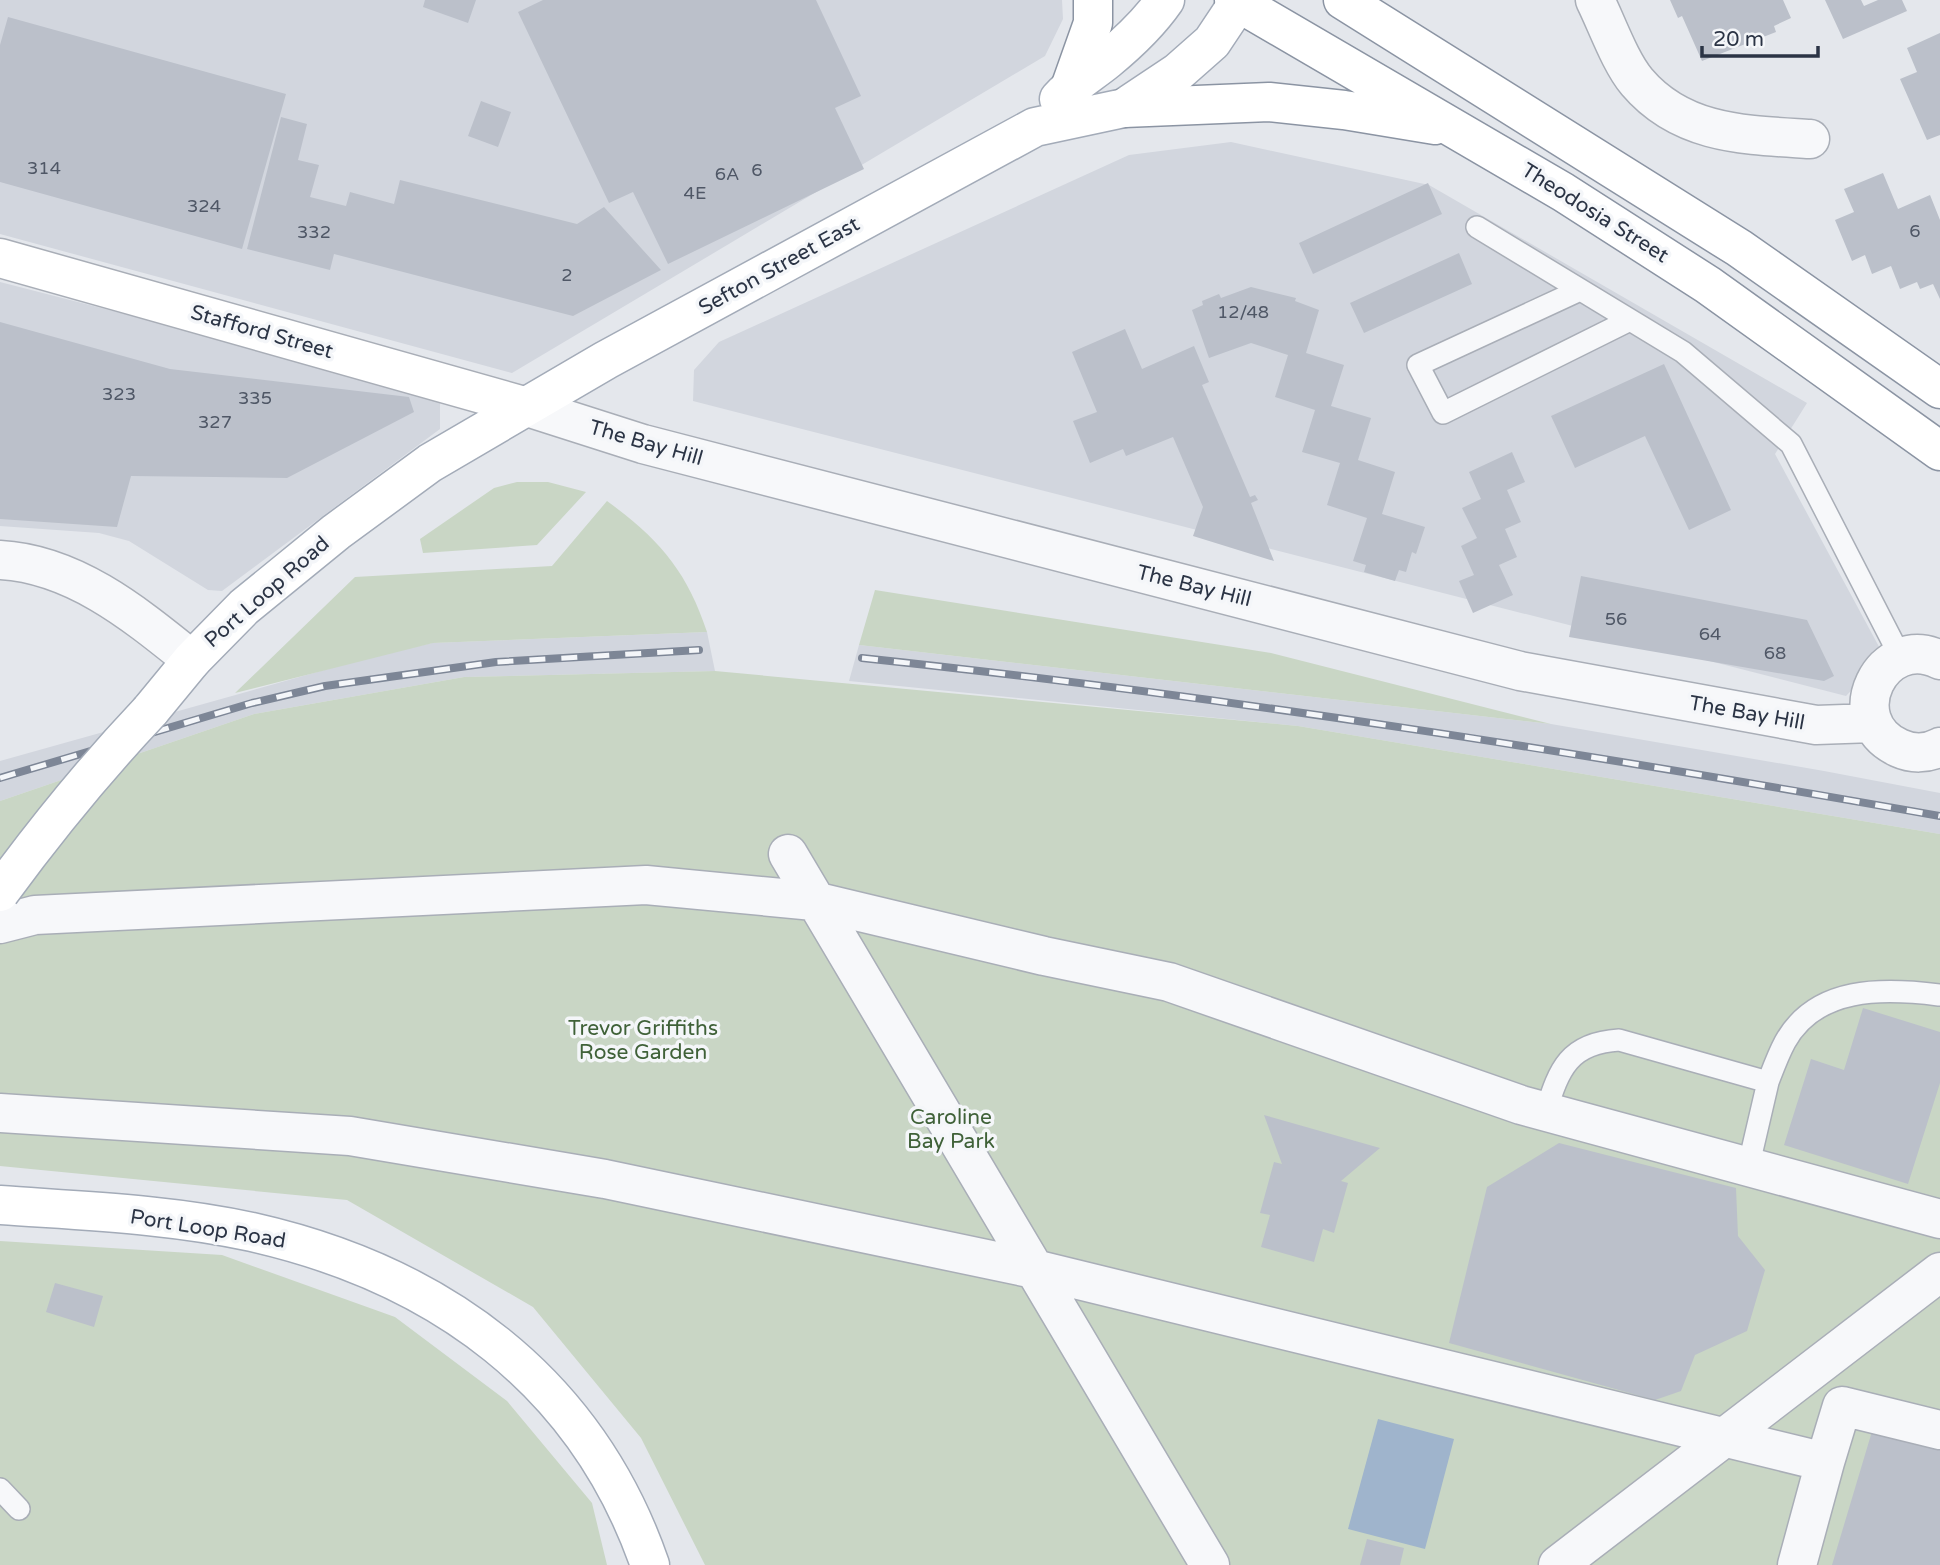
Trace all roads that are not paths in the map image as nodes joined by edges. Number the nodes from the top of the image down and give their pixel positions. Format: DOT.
graph roads {
  1 [pos="1093,0"];
  2 [pos="1165,0"];
  3 [pos="1343,0"];
  4 [pos="1595,0"];
  5 [pos="1237,1"];
  6 [pos="1071,85"];
  7 [pos="1124,108"];
  8 [pos="1035,127"];
  9 [pos="1461,130"];
  10 [pos="1810,139"];
  11 [pos="1477,227"];
  12 [pos="0,258"];
  13 [pos="1580,290"];
  14 [pos="1630,320"];
  15 [pos="1940,389"];
  16 [pos="524,406"];
  17 [pos="1940,451"];
  18 [pos="0,560"];
  19 [pos="1900,658"];
  20 [pos="192,660"];
  21 [pos="1940,660"];
  22 [pos="1873,723"];
  23 [pos="1940,747"];
  24 [pos="788,854"];
  25 [pos="0,892"];
  26 [pos="814,901"];
  27 [pos="0,924"];
  28 [pos="1939,995"];
  29 [pos="1768,1082"];
  30 [pos="1546,1111"];
  31 [pos="0,1113"];
  32 [pos="1748,1168"];
  33 [pos="0,1205"];
  34 [pos="1940,1219"];
  35 [pos="1034,1269"];
  36 [pos="1940,1272"];
  37 [pos="1940,1430"];
  38 [pos="1722,1439"];
  39 [pos="1825,1462"];
  40 [pos="0,1489"];
  41 [pos="19,1508"];
  42 [pos="650,1565"];
  43 [pos="1210,1565"];
  44 [pos="1558,1565"];
  45 [pos="1797,1565"];
  1 -- 6 [label="main road"];
  2 -- 6 [label="main road, Sefton Street East"];
  3 -- 15 [label="main road"];
  4 -- 10 [label="street"];
  5 -- 7 [label="main road, Sefton Street East"];
  5 -- 9 [label="main road, Theodosia Street"];
  6 -- 8 [label="main road, Sefton Street East"];
  7 -- 8 [label="main road, Sefton Street East"];
  7 -- 9 [label="main road"];
  8 -- 16 [label="main road, Sefton Street East"];
  9 -- 17 [label="main road, Theodosia Street"];
  11 -- 13 [label="lane"];
  12 -- 16 [label="main road, Stafford Street"];
  13 -- 14 [label="lane"];
  13 -- 14 [label="lane"];
  14 -- 19 [label="lane"];
  16 -- 20 [label="main road, Port Loop Road"];
  16 -- 22 [label="street, The Bay Hill"];
  18 -- 20 [label="street"];
  19 -- 21 [label="street"];
  19 -- 22 [label="street"];
  20 -- 25 [label="main road, Port Loop Road, bridge"];
  22 -- 23 [label="street"];
  24 -- 26 [label="street"];
  26 -- 27 [label="street"];
  26 -- 30 [label="street"];
  26 -- 35 [label="street"];
  28 -- 29 [label="lane"];
  29 -- 30 [label="lane"];
  29 -- 32 [label="lane"];
  30 -- 32 [label="street"];
  31 -- 35 [label="street"];
  32 -- 34 [label="street"];
  33 -- 42 [label="main road, Port Loop Road"];
  35 -- 38 [label="street"];
  35 -- 43 [label="street"];
  36 -- 38 [label="street"];
  37 -- 39 [label="street"];
  38 -- 39 [label="street"];
  38 -- 44 [label="street"];
  39 -- 45 [label="street"];
  40 -- 41 [label="lane"];
}
